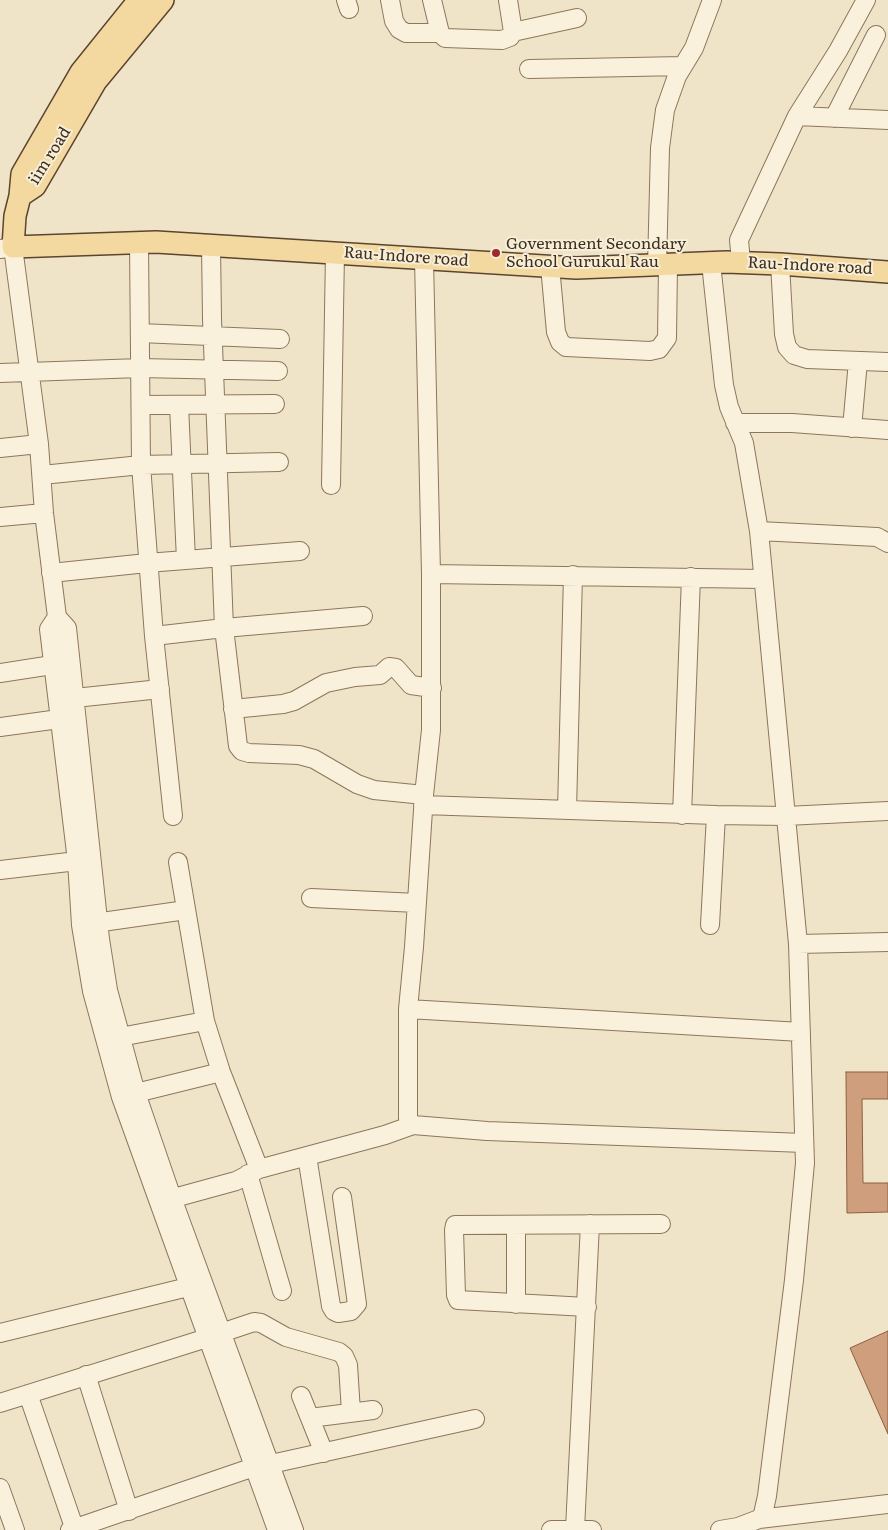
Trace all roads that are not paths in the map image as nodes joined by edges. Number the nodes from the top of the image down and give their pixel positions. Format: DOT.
graph roads {
  1 [pos="139,0"];
  2 [pos="164,0"];
  3 [pos="390,0"];
  4 [pos="432,0"];
  5 [pos="508,0"];
  6 [pos="712,0"];
  7 [pos="866,0"];
  8 [pos="577,18"];
  9 [pos="850,30"];
  10 [pos="513,32"];
  11 [pos="440,33"];
  12 [pos="882,36"];
  13 [pos="683,66"];
  14 [pos="529,69"];
  15 [pos="797,116"];
  16 [pos="834,118"];
  17 [pos="888,120"];
  18 [pos="20,196"];
  19 [pos="139,242"];
  20 [pos="211,245"];
  21 [pos="7,248"];
  22 [pos="335,252"];
  23 [pos="424,259"];
  24 [pos="741,262"];
  25 [pos="711,263"];
  26 [pos="780,264"];
  27 [pos="550,266"];
  28 [pos="663,266"];
  29 [pos="888,272"];
  30 [pos="140,333"];
  31 [pos="213,336"];
  32 [pos="280,339"];
  33 [pos="858,361"];
  34 [pos="888,362"];
  35 [pos="140,368"];
  36 [pos="214,368"];
  37 [pos="278,371"];
  38 [pos="29,372"];
  39 [pos="0,373"];
  40 [pos="141,404"];
  41 [pos="275,404"];
  42 [pos="179,405"];
  43 [pos="216,405"];
  44 [pos="734,423"];
  45 [pos="852,428"];
  46 [pos="888,430"];
  47 [pos="39,444"];
  48 [pos="0,448"];
  49 [pos="218,462"];
  50 [pos="279,462"];
  51 [pos="181,463"];
  52 [pos="142,465"];
  53 [pos="42,475"];
  54 [pos="331,485"];
  55 [pos="44,513"];
  56 [pos="0,517"];
  57 [pos="758,531"];
  58 [pos="888,541"];
  59 [pos="300,551"];
  60 [pos="222,557"];
  61 [pos="186,560"];
  62 [pos="148,563"];
  63 [pos="51,573"];
  64 [pos="431,574"];
  65 [pos="573,575"];
  66 [pos="691,577"];
  67 [pos="763,579"];
  68 [pos="363,616"];
  69 [pos="224,628"];
  70 [pos="154,636"];
  71 [pos="62,663"];
  72 [pos="0,673"];
  73 [pos="432,688"];
  74 [pos="160,690"];
  75 [pos="75,698"];
  76 [pos="233,709"];
  77 [pos="59,719"];
  78 [pos="0,727"];
  79 [pos="423,800"];
  80 [pos="567,810"];
  81 [pos="888,811"];
  82 [pos="682,814"];
  83 [pos="716,815"];
  84 [pos="173,816"];
  85 [pos="786,816"];
  86 [pos="77,861"];
  87 [pos="178,862"];
  88 [pos="0,870"];
  89 [pos="312,898"];
  90 [pos="417,903"];
  91 [pos="186,910"];
  92 [pos="90,924"];
  93 [pos="710,925"];
  94 [pos="888,942"];
  95 [pos="798,944"];
  96 [pos="408,1009"];
  97 [pos="205,1021"];
  98 [pos="801,1032"];
  99 [pos="120,1037"];
  100 [pos="221,1072"];
  101 [pos="136,1093"];
  102 [pos="413,1125"];
  103 [pos="804,1143"];
  104 [pos="307,1156"];
  105 [pos="254,1172"];
  106 [pos="342,1197"];
  107 [pos="165,1200"];
  108 [pos="590,1224"];
  109 [pos="661,1224"];
  110 [pos="516,1225"];
  111 [pos="188,1287"];
  112 [pos="282,1291"];
  113 [pos="516,1304"];
  114 [pos="587,1307"];
  115 [pos="0,1333"];
  116 [pos="214,1336"];
  117 [pos="86,1375"];
  118 [pos="28,1394"];
  119 [pos="301,1396"];
  120 [pos="0,1403"];
  121 [pos="374,1410"];
  122 [pos="351,1412"];
  123 [pos="310,1418"];
  124 [pos="475,1419"];
  125 [pos="324,1453"];
  126 [pos="262,1465"];
  127 [pos="0,1488"];
  128 [pos="888,1504"];
  129 [pos="130,1511"];
  130 [pos="759,1519"];
  131 [pos="575,1529"];
  132 [pos="15,1530"];
  133 [pos="73,1530"];
  134 [pos="277,1530"];
  135 [pos="294,1530"];
  136 [pos="551,1530"];
  137 [pos="592,1530"];
  138 [pos="720,1530"];
  1 -- 18 [label="main road, iim road"];
  2 -- 18 [label="main road, iim road"];
  3 -- 11 [label="street"];
  4 -- 11 [label="street"];
  5 -- 10 [label="street"];
  6 -- 13 [label="street"];
  7 -- 9 [label="street"];
  8 -- 10 [label="street"];
  9 -- 12 [label="street"];
  9 -- 15 [label="street"];
  10 -- 11 [label="street"];
  12 -- 16 [label="street"];
  13 -- 14 [label="street"];
  13 -- 28 [label="street"];
  15 -- 16 [label="street"];
  15 -- 24 [label="street"];
  16 -- 17 [label="street"];
  18 -- 21 [label="main road"];
  19 -- 20 [label="main road, Rau-Indore road"];
  19 -- 21 [label="main road, Rau-Indore road"];
  19 -- 30 [label="street"];
  20 -- 22 [label="main road, Rau-Indore road"];
  20 -- 31 [label="street"];
  21 -- 38 [label="street"];
  22 -- 23 [label="main road, Rau-Indore road"];
  22 -- 54 [label="street"];
  23 -- 27 [label="main road, Rau-Indore road"];
  23 -- 64 [label="street"];
  24 -- 25 [label="main road, Rau-Indore road"];
  24 -- 26 [label="main road, Rau-Indore road"];
  25 -- 28 [label="main road, Rau-Indore road"];
  25 -- 44 [label="street"];
  26 -- 29 [label="main road, Rau-Indore road"];
  26 -- 33 [label="street"];
  27 -- 28 [label="main road, Rau-Indore road"];
  27 -- 28 [label="street"];
  30 -- 31 [label="street"];
  30 -- 35 [label="street"];
  31 -- 32 [label="street"];
  31 -- 36 [label="street"];
  33 -- 34 [label="street"];
  33 -- 45 [label="street"];
  35 -- 36 [label="street"];
  35 -- 38 [label="street"];
  35 -- 40 [label="street"];
  36 -- 37 [label="street"];
  36 -- 43 [label="street"];
  38 -- 39 [label="street"];
  38 -- 47 [label="street"];
  40 -- 42 [label="street"];
  40 -- 52 [label="street"];
  41 -- 43 [label="street"];
  42 -- 43 [label="street"];
  42 -- 51 [label="street"];
  43 -- 49 [label="street"];
  44 -- 45 [label="street"];
  44 -- 57 [label="street"];
  45 -- 46 [label="street"];
  47 -- 48 [label="street"];
  47 -- 53 [label="street"];
  49 -- 50 [label="street"];
  49 -- 51 [label="street"];
  49 -- 60 [label="street"];
  51 -- 52 [label="street"];
  51 -- 61 [label="street"];
  52 -- 53 [label="street"];
  52 -- 62 [label="street"];
  53 -- 55 [label="street"];
  55 -- 56 [label="street"];
  55 -- 63 [label="street"];
  57 -- 58 [label="street"];
  57 -- 67 [label="street"];
  59 -- 60 [label="street"];
  60 -- 61 [label="street"];
  60 -- 69 [label="street"];
  61 -- 62 [label="street"];
  62 -- 63 [label="street"];
  62 -- 70 [label="street"];
  63 -- 71 [label="street"];
  64 -- 65 [label="street"];
  64 -- 73 [label="street"];
  65 -- 66 [label="street"];
  65 -- 80 [label="street"];
  66 -- 67 [label="street"];
  66 -- 82 [label="street"];
  67 -- 85 [label="street"];
  68 -- 69 [label="street"];
  69 -- 70 [label="street"];
  69 -- 76 [label="street"];
  70 -- 74 [label="street"];
  71 -- 72 [label="street"];
  71 -- 75 [label="street"];
  71 -- 77 [label="street"];
  73 -- 76 [label="street"];
  73 -- 79 [label="street"];
  74 -- 75 [label="street"];
  74 -- 84 [label="street"];
  75 -- 92 [label="street"];
  76 -- 79 [label="street"];
  77 -- 78 [label="street"];
  77 -- 86 [label="street"];
  79 -- 80 [label="street"];
  79 -- 90 [label="street"];
  80 -- 82 [label="street"];
  81 -- 85 [label="street"];
  82 -- 83 [label="street"];
  83 -- 85 [label="street"];
  83 -- 93 [label="street"];
  85 -- 95 [label="street"];
  86 -- 88 [label="street"];
  86 -- 92 [label="street"];
  87 -- 91 [label="street"];
  89 -- 90 [label="street"];
  90 -- 96 [label="street"];
  91 -- 92 [label="street"];
  91 -- 97 [label="street"];
  92 -- 99 [label="street"];
  92 -- 107 [label="street"];
  94 -- 95 [label="street"];
  95 -- 98 [label="street"];
  96 -- 98 [label="street"];
  96 -- 102 [label="street"];
  97 -- 99 [label="street"];
  97 -- 100 [label="street"];
  98 -- 103 [label="street"];
  99 -- 101 [label="street"];
  100 -- 101 [label="street"];
  100 -- 105 [label="street"];
  101 -- 107 [label="street"];
  102 -- 103 [label="street"];
  102 -- 104 [label="street"];
  103 -- 130 [label="street"];
  104 -- 105 [label="street"];
  104 -- 106 [label="street"];
  105 -- 107 [label="street"];
  105 -- 112 [label="street"];
  107 -- 111 [label="street"];
  107 -- 116 [label="street"];
  108 -- 109 [label="street"];
  108 -- 110 [label="street"];
  108 -- 114 [label="street"];
  110 -- 113 [label="street"];
  110 -- 113 [label="street"];
  111 -- 115 [label="street"];
  111 -- 116 [label="street"];
  113 -- 114 [label="street"];
  114 -- 131 [label="street"];
  116 -- 117 [label="street"];
  116 -- 122 [label="street"];
  116 -- 126 [label="street"];
  117 -- 118 [label="street"];
  117 -- 129 [label="street"];
  118 -- 120 [label="street"];
  118 -- 133 [label="street"];
  119 -- 123 [label="street"];
  121 -- 122 [label="street"];
  122 -- 123 [label="street"];
  123 -- 125 [label="street"];
  124 -- 125 [label="street"];
  125 -- 126 [label="street"];
  126 -- 129 [label="street"];
  126 -- 134 [label="street"];
  126 -- 135 [label="street"];
  127 -- 132 [label="street"];
  128 -- 130 [label="street"];
  129 -- 133 [label="street"];
  130 -- 138 [label="street"];
  131 -- 136 [label="street"];
  131 -- 137 [label="street"];
}
